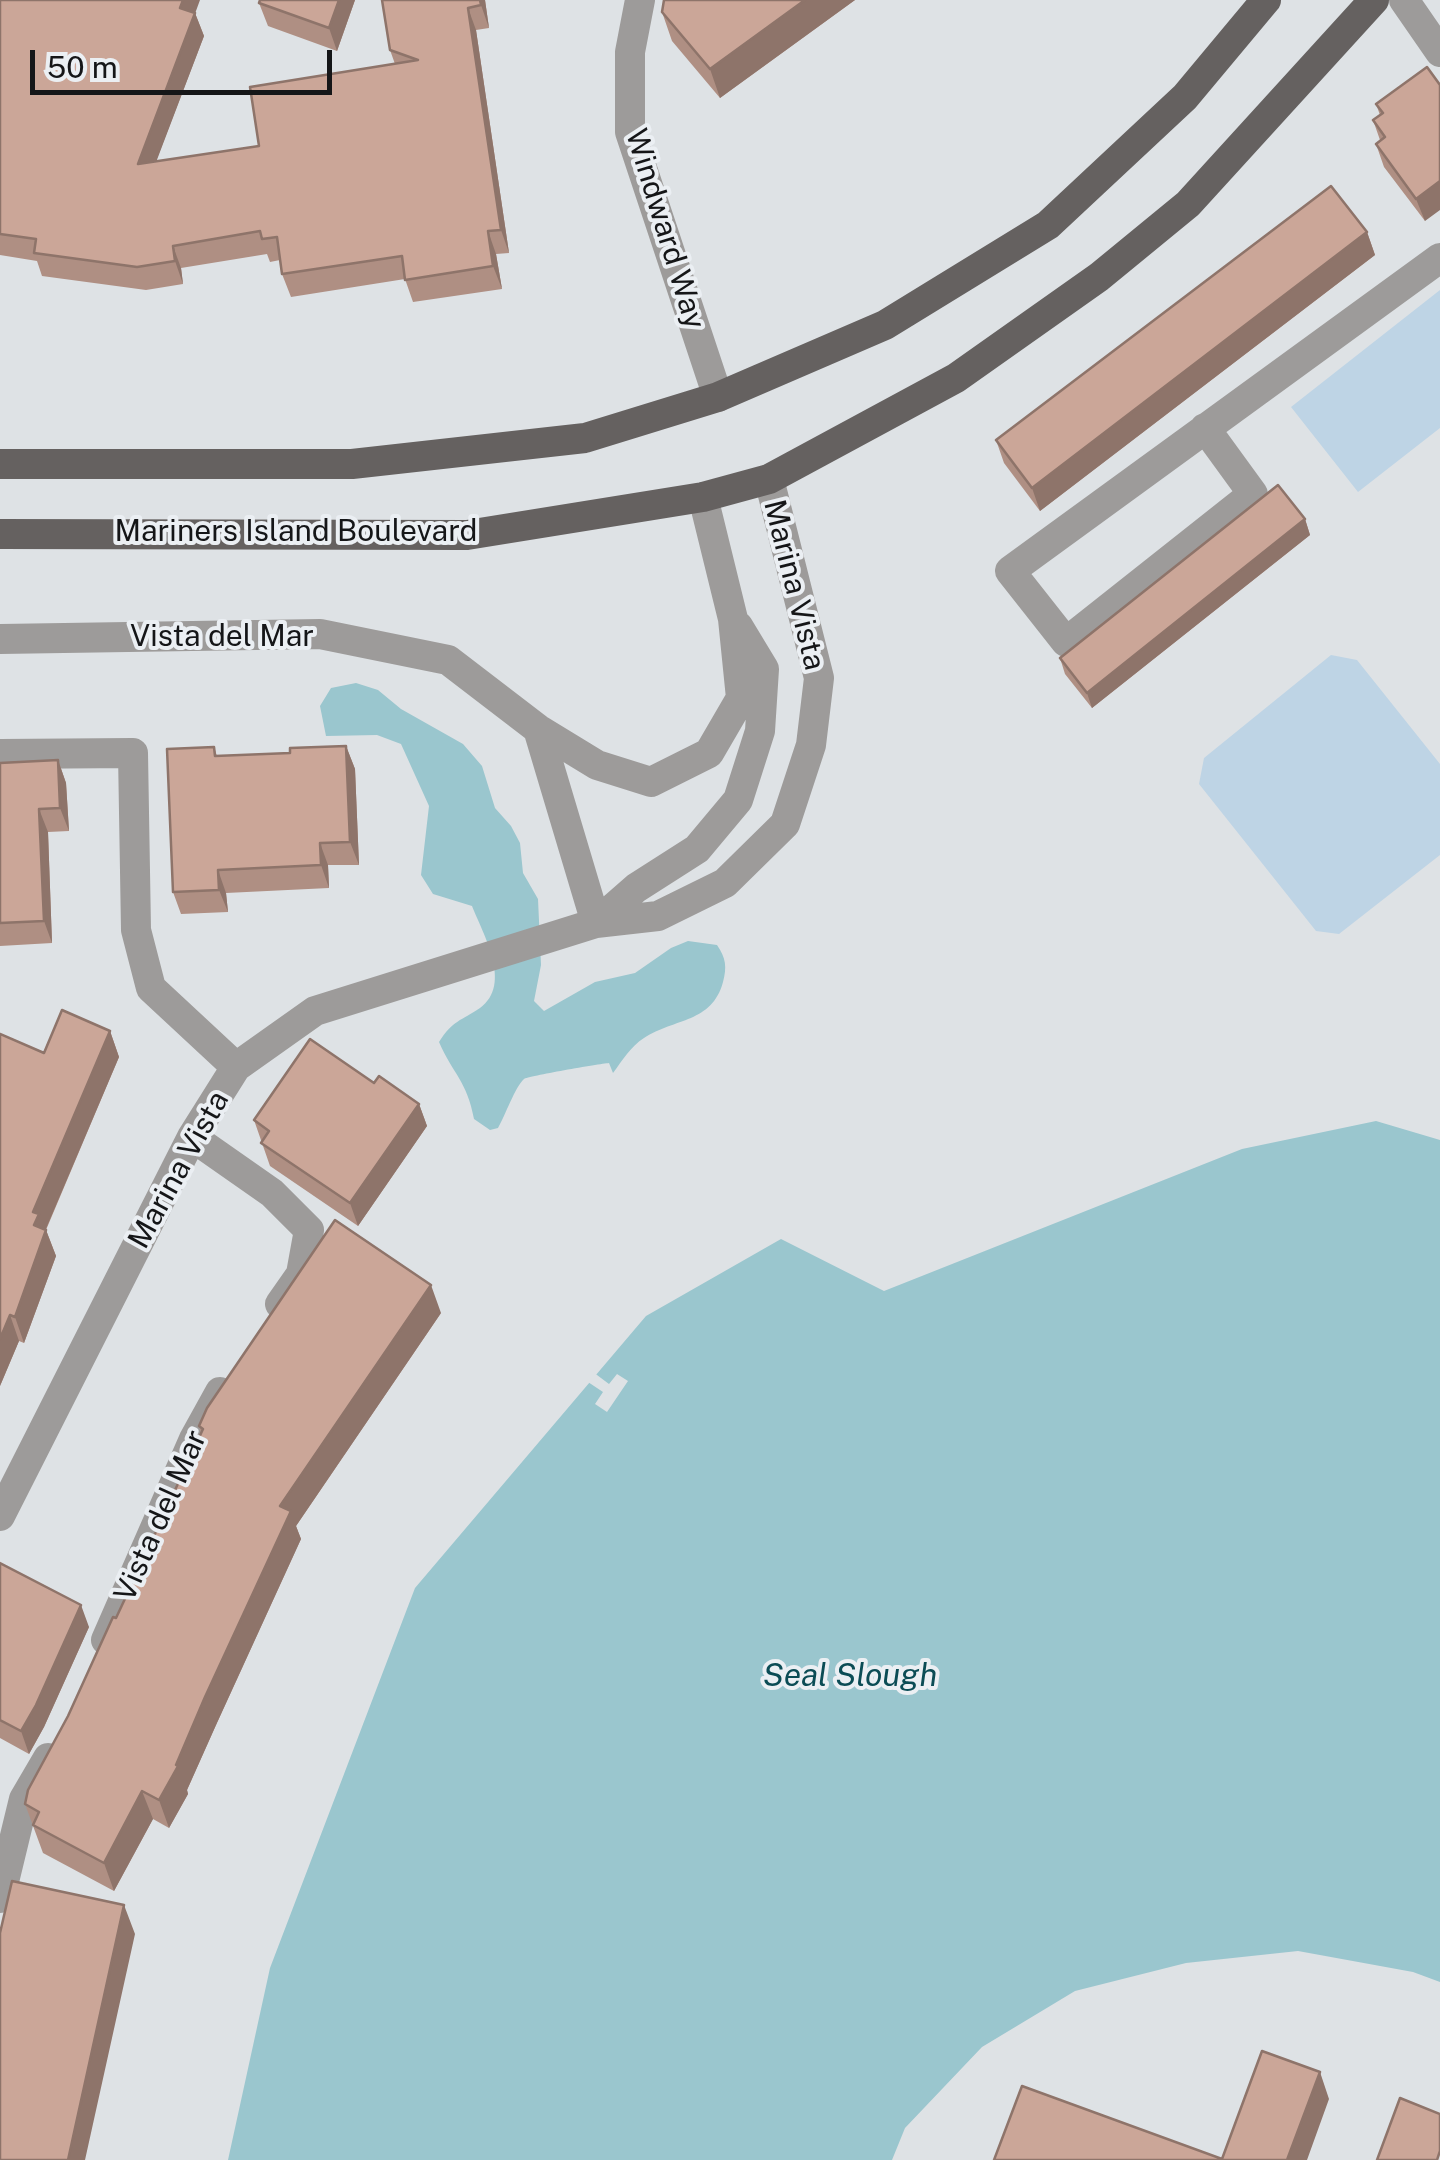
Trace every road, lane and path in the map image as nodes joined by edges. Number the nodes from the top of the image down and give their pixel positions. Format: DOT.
graph roads {
  1 [pos="640,0"];
  2 [pos="1266,0"];
  3 [pos="1374,0"];
  4 [pos="1404,0"];
  5 [pos="1440,52"];
  6 [pos="1440,258"];
  7 [pos="718,397"];
  8 [pos="1205,428"];
  9 [pos="0,464"];
  10 [pos="768,480"];
  11 [pos="703,497"];
  12 [pos="0,534"];
  13 [pos="733,619"];
  14 [pos="0,639"];
  15 [pos="538,728"];
  16 [pos="0,754"];
  17 [pos="596,923"];
  18 [pos="236,1067"];
  19 [pos="192,1137"];
  20 [pos="260,1334"];
  21 [pos="240,1363"];
  22 [pos="0,1516"];
  23 [pos="94,1666"];
  24 [pos="61,1736"];
  25 [pos="0,1898"];
  1 -- 7 [label="street, Windward Way"];
  2 -- 7 [label="main road"];
  3 -- 10 [label="main road, Mariners Island Boulevard"];
  4 -- 5 [label="street"];
  6 -- 8 [label="street"];
  7 -- 9 [label="main road"];
  8 -- 8 [label="street"];
  10 -- 11 [label="main road, Mariners Island Boulevard"];
  10 -- 17 [label="street, Marina Vista"];
  11 -- 12 [label="main road, Mariners Island Boulevard"];
  11 -- 13 [label="street, Vista del Mar"];
  13 -- 15 [label="street, Vista del Mar"];
  13 -- 17 [label="street, Marina Vista"];
  14 -- 15 [label="street, Vista del Mar"];
  15 -- 17 [label="street"];
  16 -- 18 [label="street"];
  17 -- 18 [label="street, Marina Vista"];
  18 -- 19 [label="street, Marina Vista"];
  19 -- 20 [label="street"];
  19 -- 22 [label="street, Marina Vista"];
  21 -- 23 [label="street, Vista del Mar"];
  24 -- 25 [label="street"];
}
